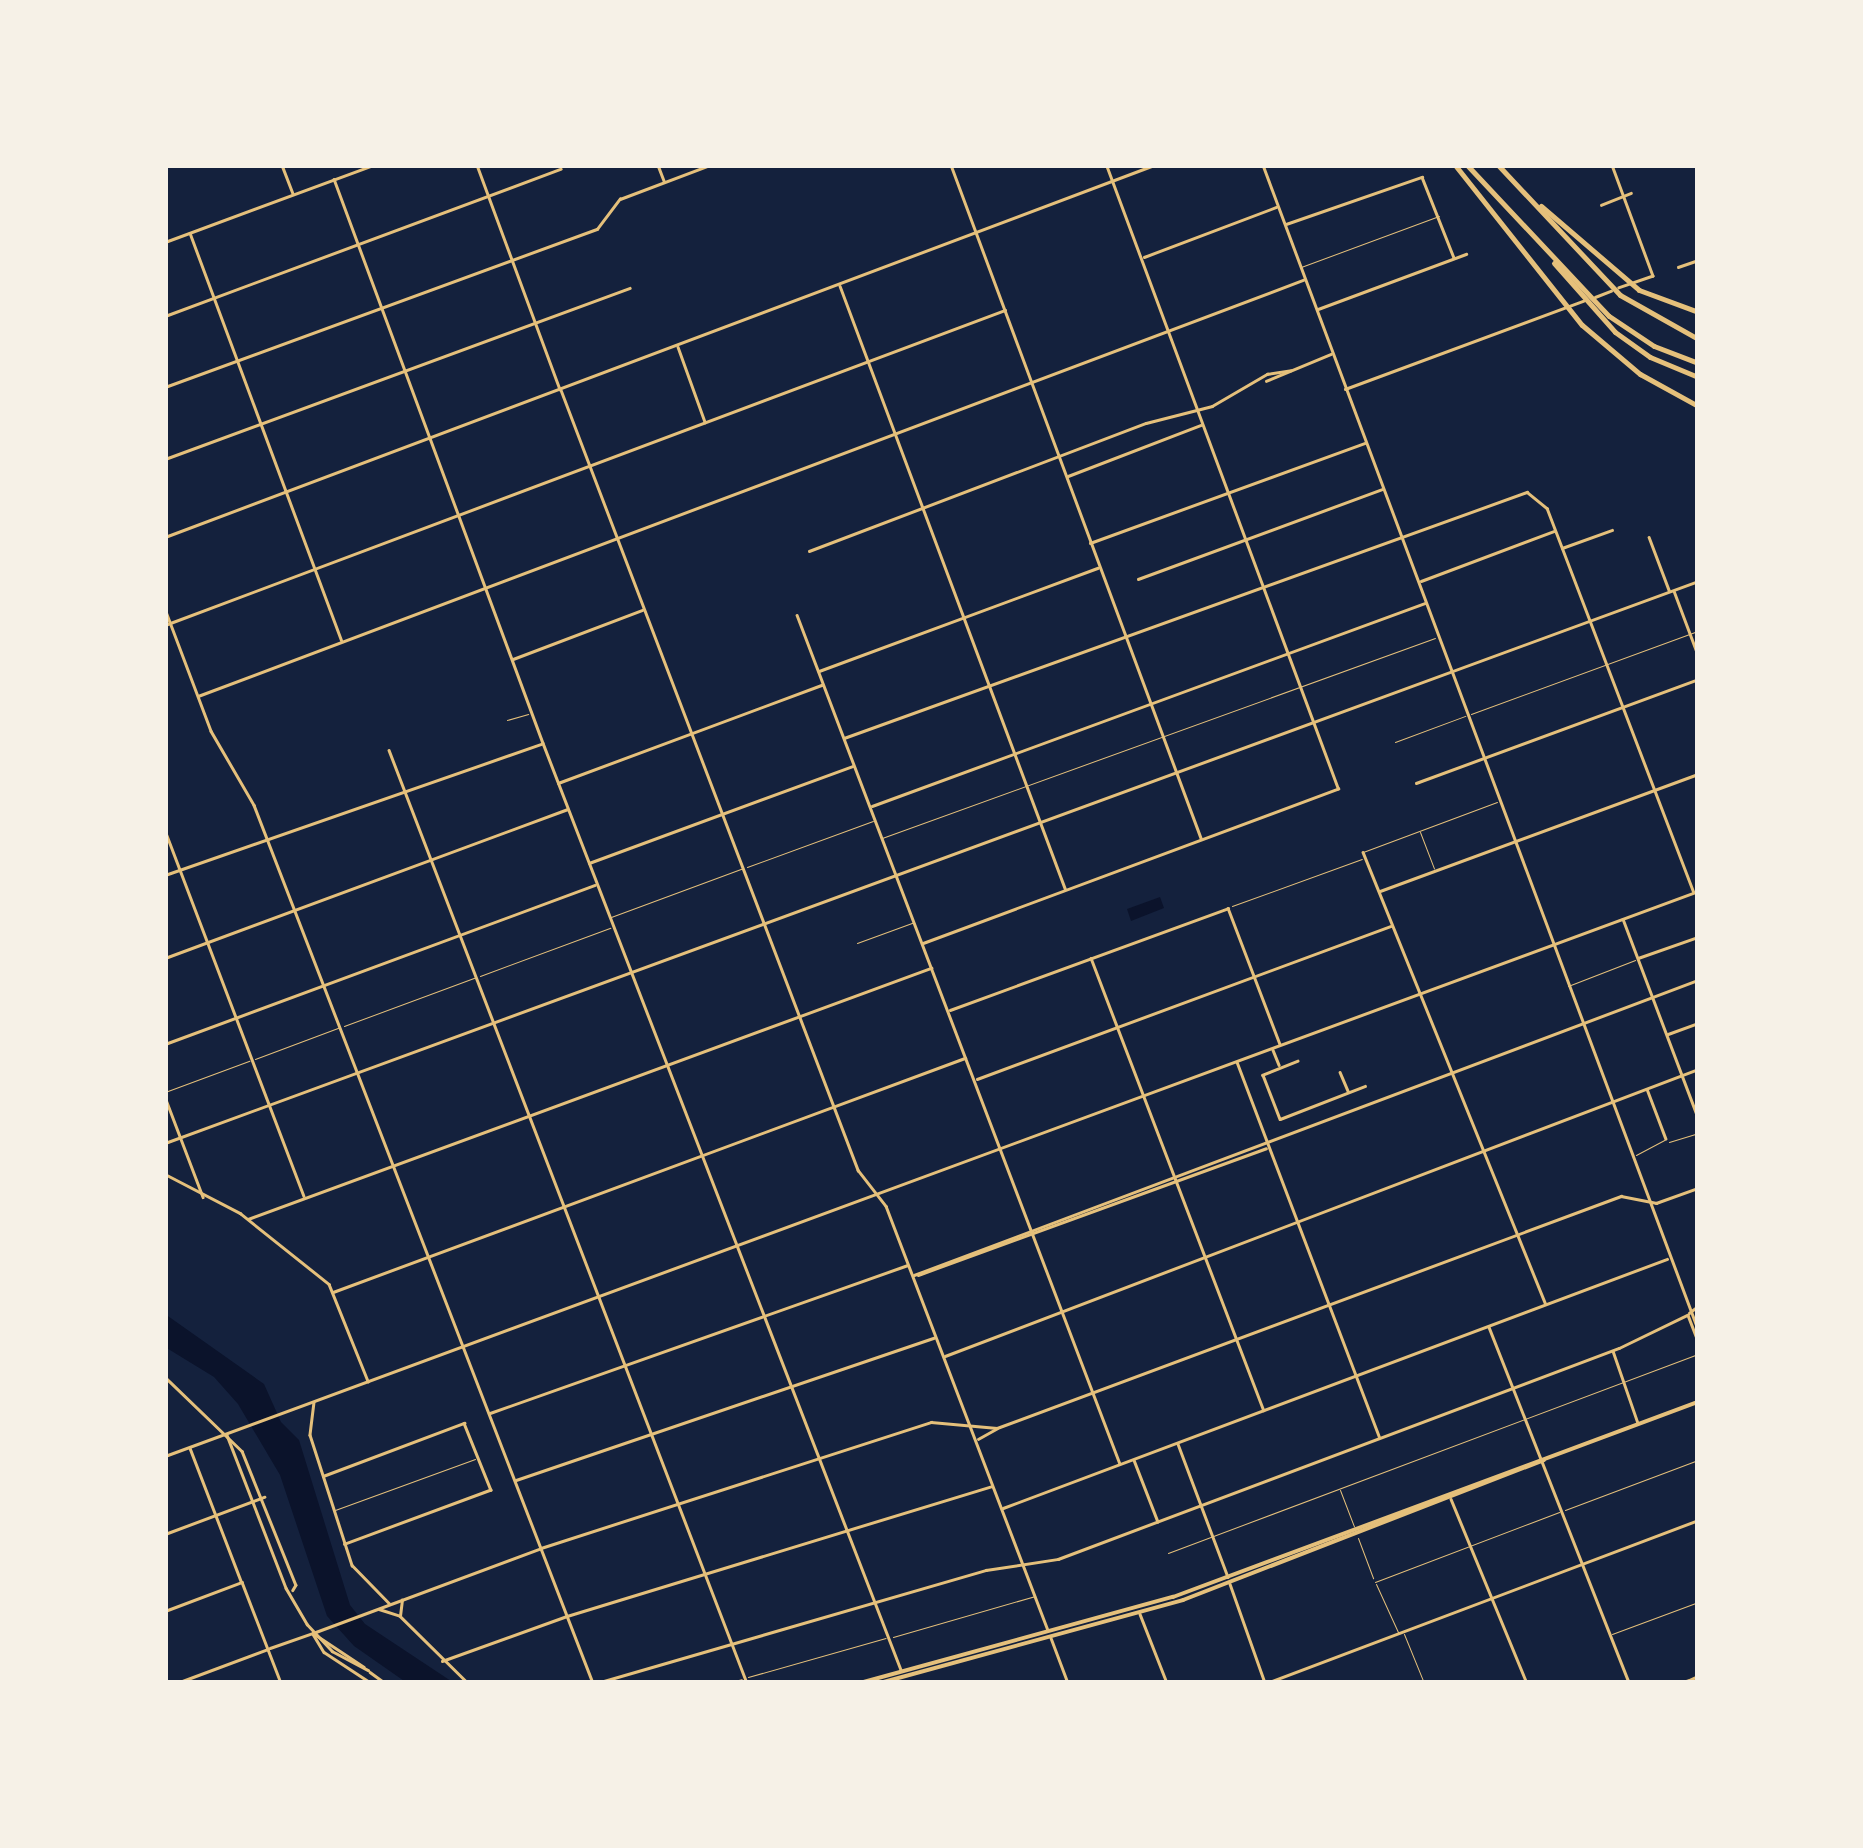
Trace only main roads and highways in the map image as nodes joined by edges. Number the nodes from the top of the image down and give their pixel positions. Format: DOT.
graph roads {
  1 [pos="1455,165"];
  2 [pos="1467,165"];
  3 [pos="1498,165"];
  4 [pos="1524,191"];
  5 [pos="1582,293"];
  6 [pos="1698,312"];
  7 [pos="1698,339"];
  8 [pos="1698,362"];
  9 [pos="1698,377"];
  10 [pos="1698,406"];
  11 [pos="1698,1402"];
  12 [pos="1544,1460"];
  13 [pos="1356,1532"];
  14 [pos="1228,1579"];
  15 [pos="1049,1634"];
  16 [pos="860,1683"];
  17 [pos="880,1683"];
  1 -- 10 [label="highway"];
  2 -- 5 [label="highway"];
  3 -- 4 [label="highway"];
  4 -- 6 [label="highway"];
  4 -- 7 [label="highway"];
  5 -- 8 [label="highway"];
  5 -- 9 [label="highway"];
  11 -- 12 [label="main road"];
  12 -- 13 [label="main road"];
  12 -- 13 [label="main road"];
  13 -- 14 [label="main road"];
  14 -- 15 [label="main road"];
  14 -- 15 [label="main road"];
  15 -- 16 [label="main road"];
  15 -- 17 [label="main road"];
}
